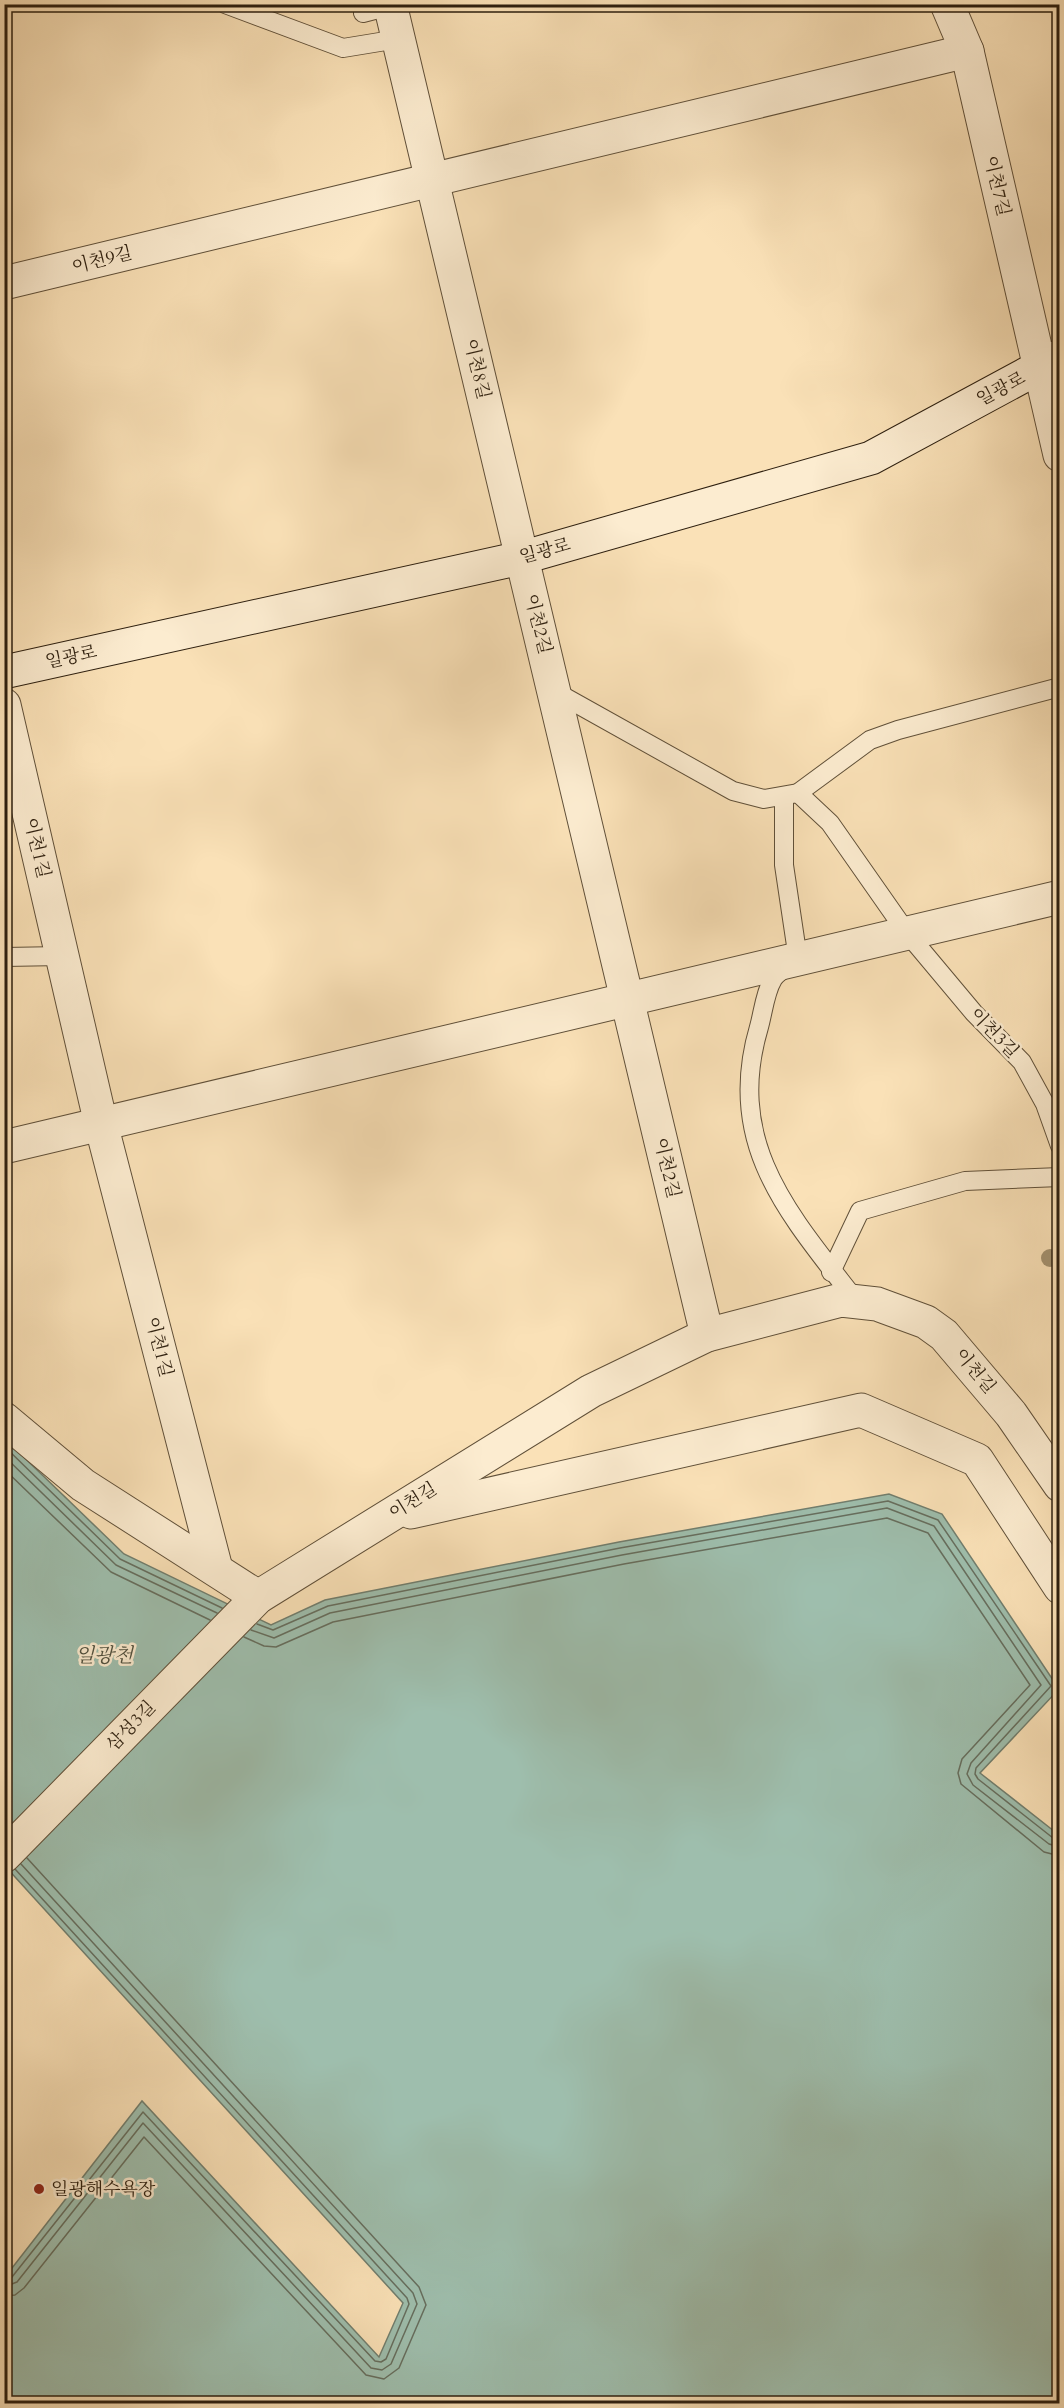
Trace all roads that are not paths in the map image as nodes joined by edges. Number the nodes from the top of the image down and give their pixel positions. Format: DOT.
graph roads {
  1 [pos="225,4"];
  2 [pos="947,4"];
  3 [pos="381,8"];
  4 [pos="398,39"];
  5 [pos="967,51"];
  6 [pos="432,180"];
  7 [pos="4,283"];
  8 [pos="1049,362"];
  9 [pos="1059,454"];
  10 [pos="521,558"];
  11 [pos="4,672"];
  12 [pos="1059,687"];
  13 [pos="555,691"];
  14 [pos="4,705"];
  15 [pos="791,795"];
  16 [pos="1059,897"];
  17 [pos="907,933"];
  18 [pos="62,956"];
  19 [pos="4,957"];
  20 [pos="798,959"];
  21 [pos="627,1001"];
  22 [pos="101,1124"];
  23 [pos="1059,1146"];
  24 [pos="4,1147"];
  25 [pos="1059,1177"];
  26 [pos="831,1272"];
  27 [pos="857,1302"];
  28 [pos="707,1335"];
  29 [pos="4,1419"];
  30 [pos="1059,1485"];
  31 [pos="386,1517"];
  32 [pos="216,1569"];
  33 [pos="1059,1587"];
  34 [pos="251,1603"];
  35 [pos="4,1856"];
  1 -- 4 [label="lane"];
  2 -- 5 [label="street, 이천7길"];
  3 -- 4 [label="street, 이천8길"];
  4 -- 6 [label="street, 이천8길"];
  5 -- 6 [label="street"];
  5 -- 8 [label="street, 이천7길"];
  6 -- 7 [label="street, 이천9길"];
  6 -- 10 [label="street, 이천8길"];
  8 -- 9 [label="street"];
  8 -- 10 [label="street, 일광로"];
  10 -- 11 [label="street, 일광로"];
  10 -- 13 [label="street, 이천2길"];
  12 -- 15 [label="lane"];
  13 -- 15 [label="lane"];
  13 -- 21 [label="street, 이천2길"];
  14 -- 18 [label="street, 이천1길"];
  15 -- 17 [label="lane, 이천3길"];
  15 -- 20 [label="lane"];
  16 -- 17 [label="street"];
  17 -- 20 [label="street"];
  17 -- 23 [label="lane, 이천3길"];
  18 -- 19 [label="lane"];
  18 -- 22 [label="street, 이천1길"];
  20 -- 21 [label="street"];
  20 -- 26 [label="lane"];
  21 -- 22 [label="street"];
  21 -- 28 [label="street, 이천2길"];
  22 -- 24 [label="street"];
  22 -- 32 [label="street, 이천1길"];
  25 -- 26 [label="lane"];
  26 -- 27 [label="lane"];
  27 -- 28 [label="street, 이천길"];
  27 -- 30 [label="street, 이천길"];
  28 -- 31 [label="street, 이천길"];
  29 -- 32 [label="street"];
  31 -- 33 [label="street"];
  31 -- 34 [label="street, 이천길"];
  32 -- 34 [label="street"];
  34 -- 35 [label="street, 삼성3길"];
}
